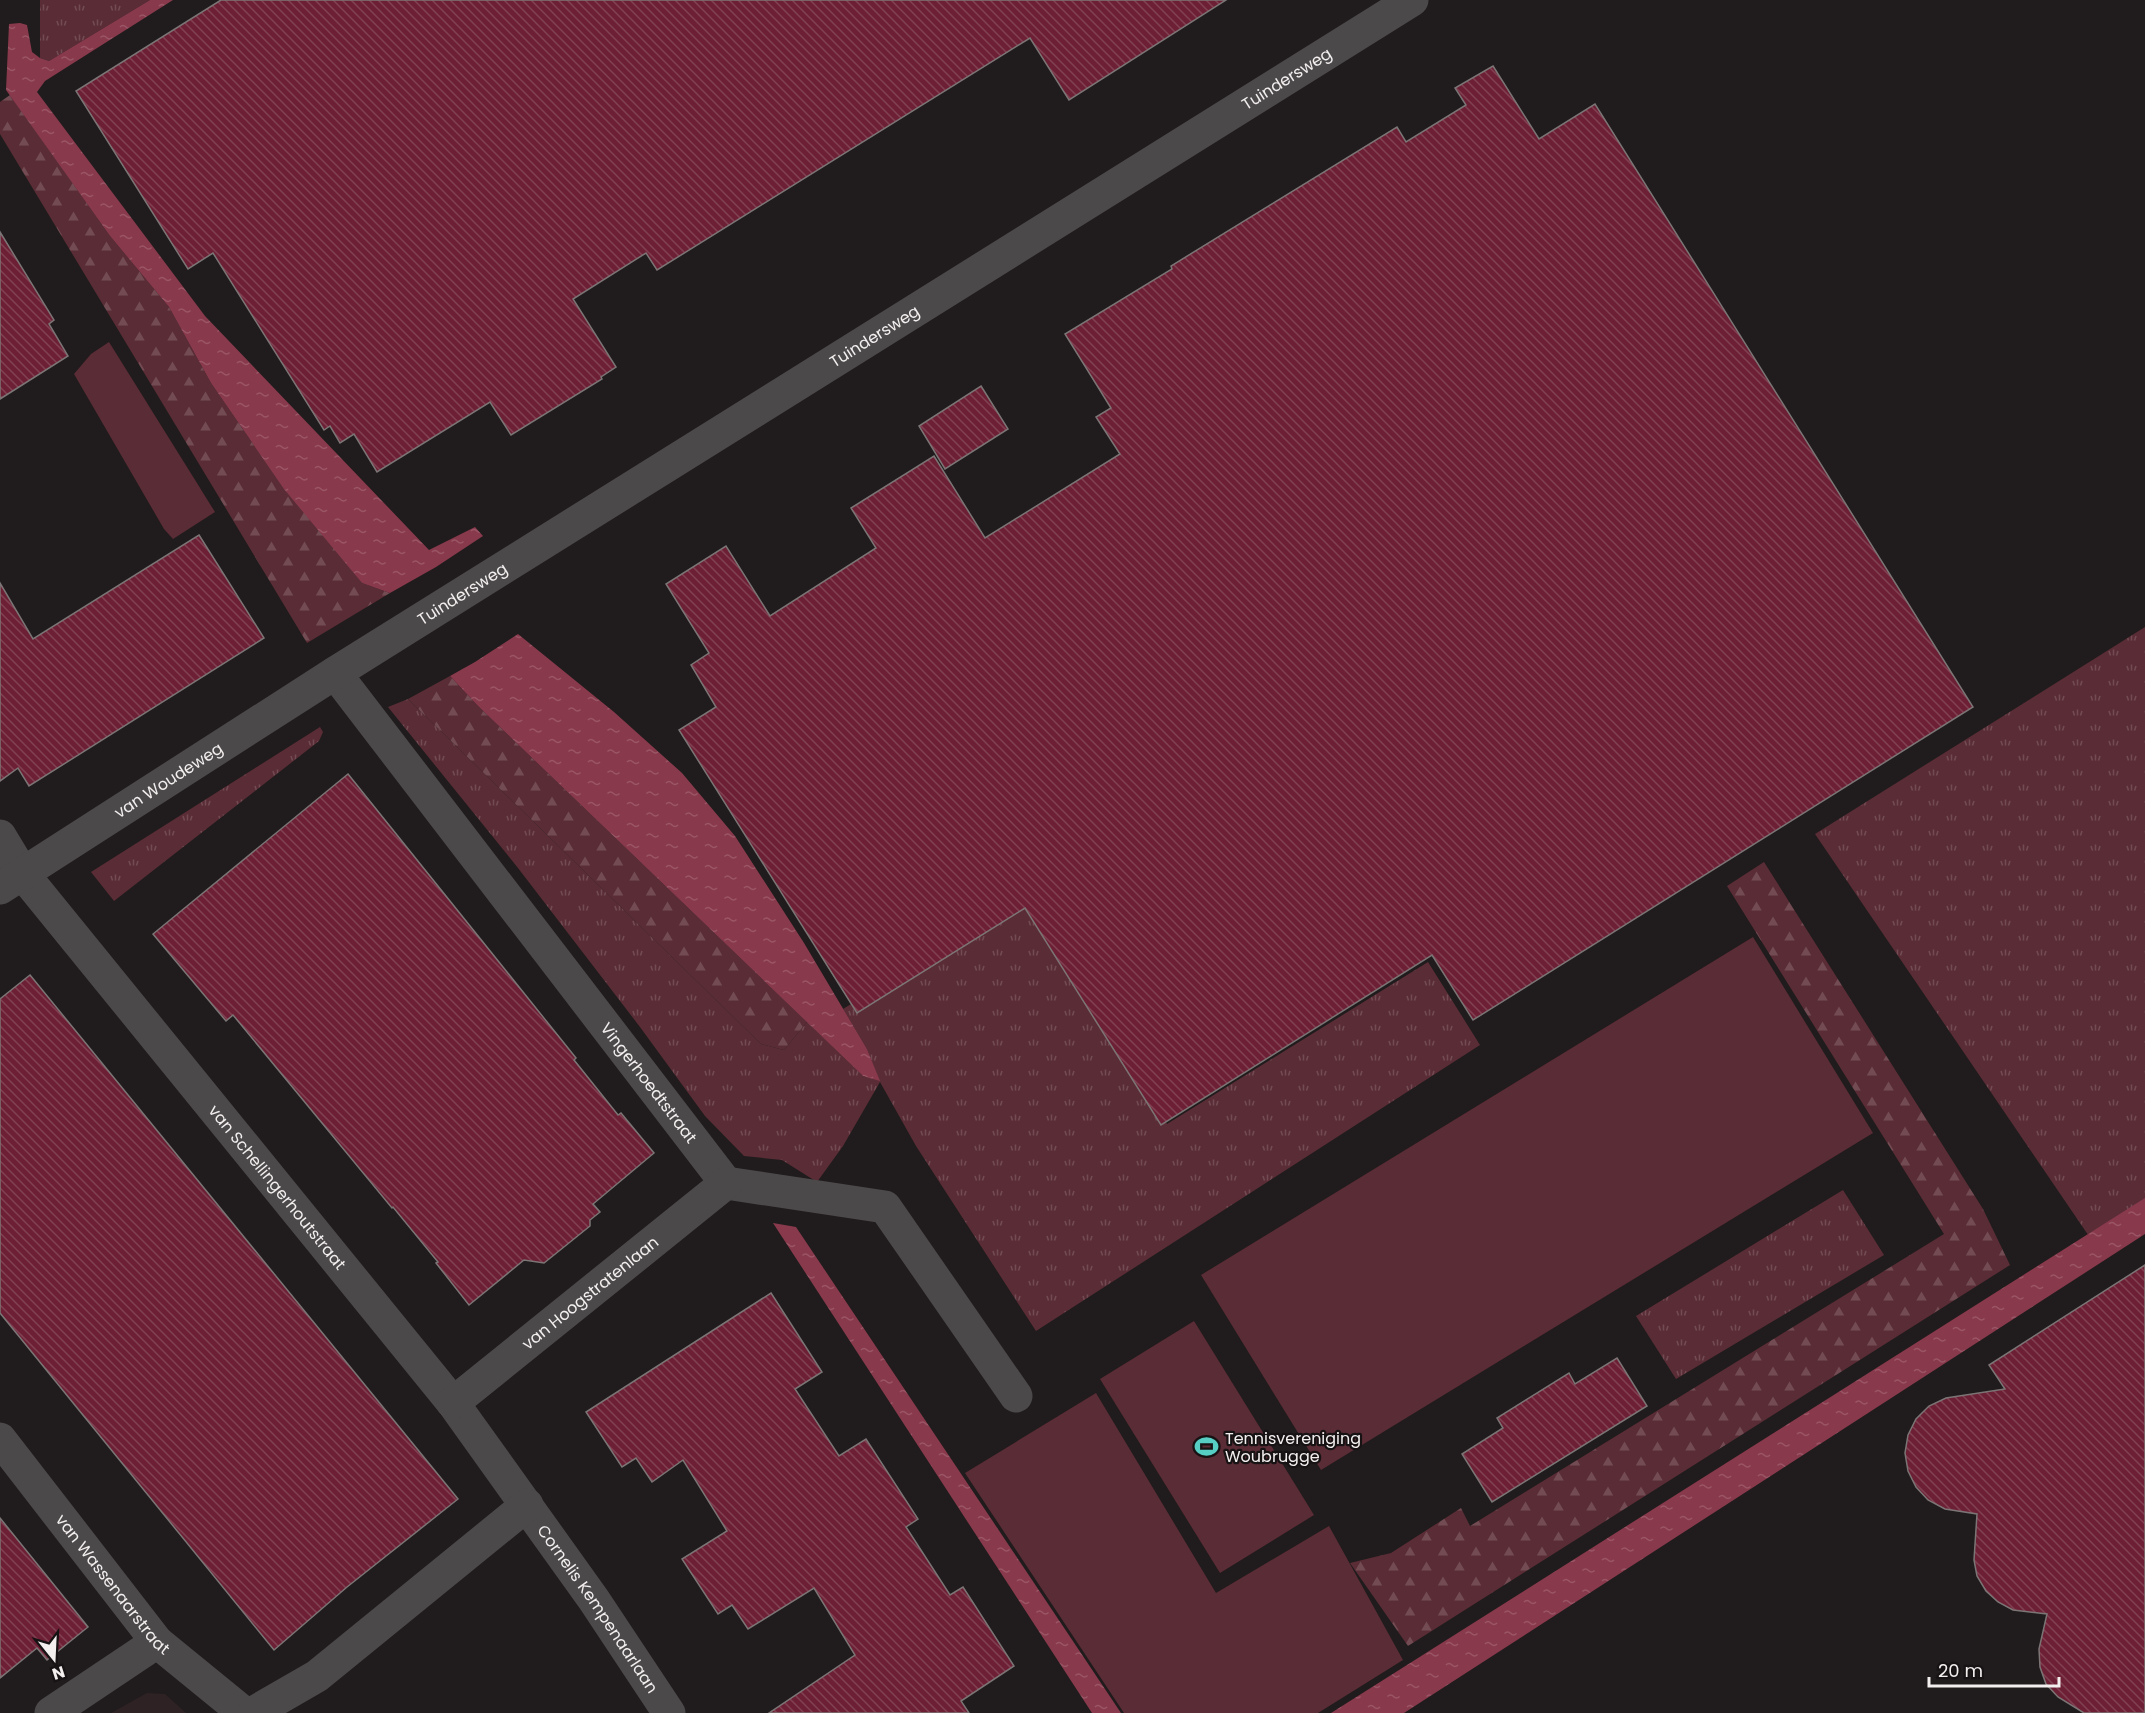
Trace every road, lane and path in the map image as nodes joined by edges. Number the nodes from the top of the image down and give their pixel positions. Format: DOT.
graph roads {
  1 [pos="1412,0"];
  2 [pos="335,673"];
  3 [pos="0,836"];
  4 [pos="12,881"];
  5 [pos="726,1183"];
  6 [pos="1016,1396"];
  7 [pos="453,1403"];
  8 [pos="0,1439"];
  9 [pos="527,1505"];
  10 [pos="157,1642"];
  11 [pos="51,1713"];
  12 [pos="244,1713"];
  13 [pos="253,1713"];
  14 [pos="669,1713"];
  1 -- 2 [label="street, Tuindersweg"];
  2 -- 4 [label="street, van Woudeweg"];
  2 -- 5 [label="street, Vingerhoedtstraat"];
  3 -- 4 [label="street, van Schellingerhoutstraat"];
  4 -- 7 [label="street, van Schellingerhoutstraat"];
  5 -- 6 [label="street"];
  5 -- 7 [label="street, van Hoogstratenlaan"];
  7 -- 9 [label="street, van Schellingerhoutstraat"];
  8 -- 10 [label="street, van Wassenaarstraat"];
  9 -- 13 [label="street"];
  9 -- 14 [label="street, Cornelis Kempenaarlaan"];
  10 -- 11 [label="street"];
  10 -- 12 [label="street, van Wassenaarstraat"];
}
